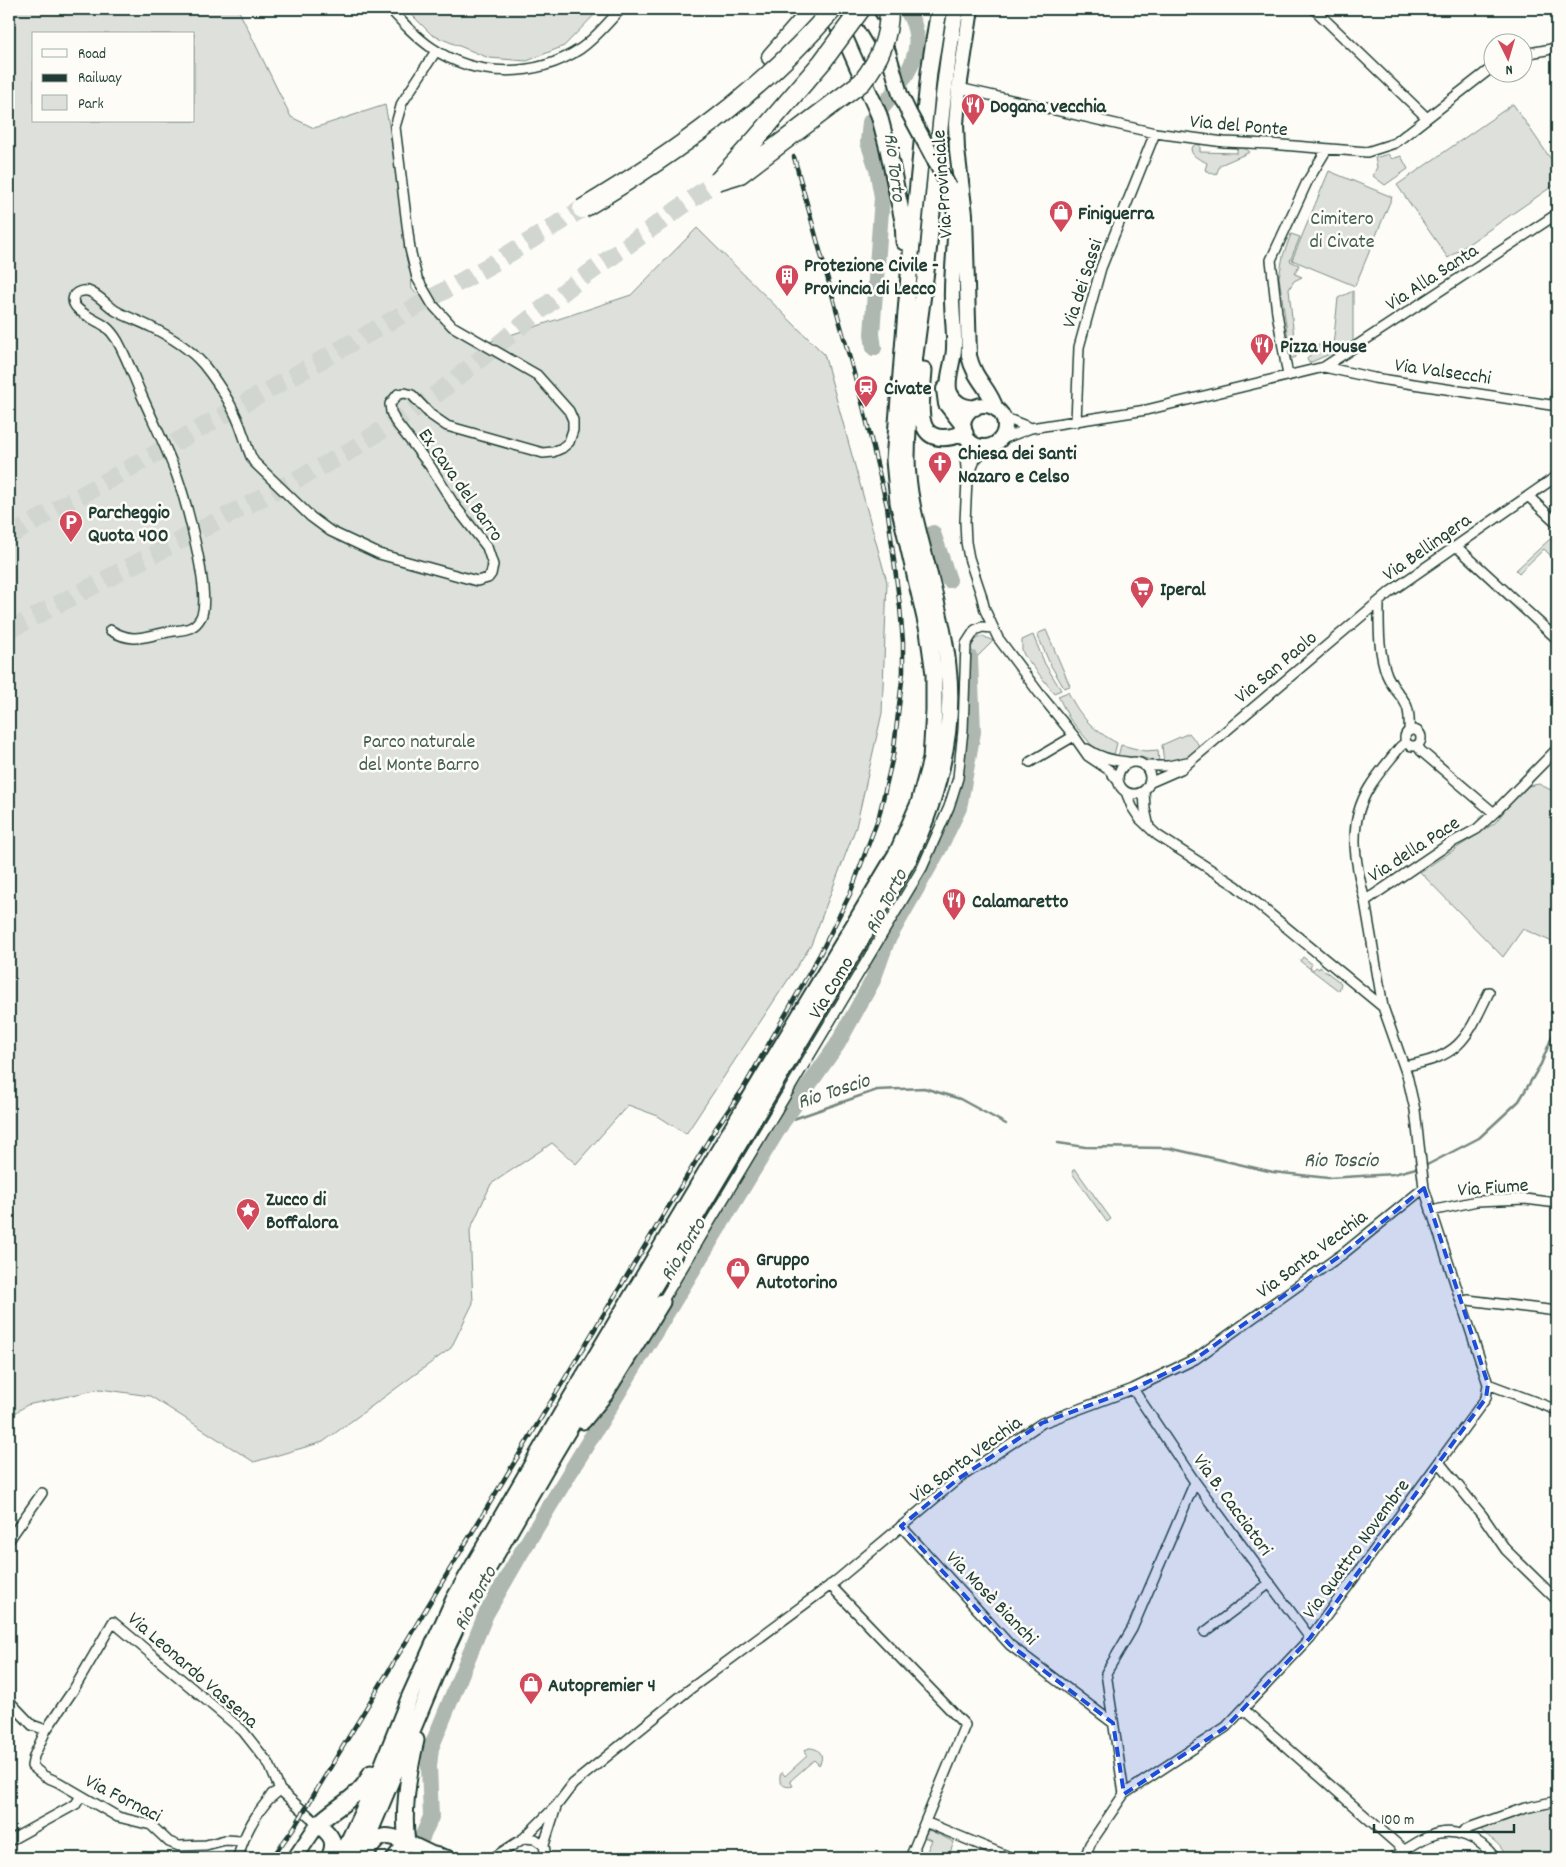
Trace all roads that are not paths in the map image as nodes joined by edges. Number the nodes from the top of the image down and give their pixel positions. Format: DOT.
graph roads {
  1 [pos="390,9"];
  2 [pos="621,9"];
  3 [pos="813,9"];
  4 [pos="827,9"];
  5 [pos="833,9"];
  6 [pos="861,9"];
  7 [pos="889,9"];
  8 [pos="939,9"];
  9 [pos="956,9"];
  10 [pos="971,9"];
  11 [pos="1314,9"];
  12 [pos="1557,48"];
  13 [pos="436,51"];
  14 [pos="1534,52"];
  15 [pos="1484,74"];
  16 [pos="958,88"];
  17 [pos="1427,118"];
  18 [pos="1156,133"];
  19 [pos="678,148"];
  20 [pos="1327,150"];
  21 [pos="582,209"];
  22 [pos="1557,214"];
  23 [pos="927,260"];
  24 [pos="909,275"];
  25 [pos="1324,367"];
  26 [pos="951,372"];
  27 [pos="1288,376"];
  28 [pos="982,384"];
  29 [pos="1557,387"];
  30 [pos="1556,405"];
  31 [pos="978,407"];
  32 [pos="1000,413"];
  33 [pos="1076,422"];
  34 [pos="1031,428"];
  35 [pos="966,433"];
  36 [pos="1000,440"];
  37 [pos="987,447"];
  38 [pos="1557,476"];
  39 [pos="967,480"];
  40 [pos="1528,496"];
  41 [pos="1557,523"];
  42 [pos="1456,546"];
  43 [pos="1379,602"];
  44 [pos="993,628"];
  45 [pos="110,630"];
  46 [pos="1557,639"];
  47 [pos="1409,731"];
  48 [pos="1074,736"];
  49 [pos="1406,742"];
  50 [pos="1081,745"];
  51 [pos="1417,745"];
  52 [pos="1557,749"];
  53 [pos="1194,758"];
  54 [pos="1030,762"];
  55 [pos="1128,762"];
  56 [pos="1146,766"];
  57 [pos="1118,781"];
  58 [pos="1146,787"];
  59 [pos="1126,792"];
  60 [pos="1494,813"];
  61 [pos="1149,828"];
  62 [pos="1365,901"];
  63 [pos="1489,992"];
  64 [pos="1383,1007"];
  65 [pos="1404,1066"];
  66 [pos="1424,1188"];
  67 [pos="1557,1203"];
  68 [pos="1431,1210"];
  69 [pos="662,1302"];
  70 [pos="1461,1302"];
  71 [pos="1557,1311"];
  72 [pos="1488,1384"];
  73 [pos="1133,1389"];
  74 [pos="1557,1410"];
  75 [pos="554,1454"];
  76 [pos="1439,1462"];
  77 [pos="1195,1482"];
  78 [pos="42,1492"];
  79 [pos="901,1526"];
  80 [pos="9,1540"];
  81 [pos="1270,1583"];
  82 [pos="830,1585"];
  83 [pos="1557,1600"];
  84 [pos="1205,1632"];
  85 [pos="1310,1638"];
  86 [pos="417,1700"];
  87 [pos="9,1701"];
  88 [pos="1243,1709"];
  89 [pos="1113,1723"];
  90 [pos="46,1730"];
  91 [pos="280,1790"];
  92 [pos="1124,1794"];
  93 [pos="81,1796"];
  94 [pos="1557,1801"];
  95 [pos="557,1804"];
  96 [pos="925,1822"];
  97 [pos="318,1824"];
  98 [pos="1462,1834"];
  99 [pos="524,1838"];
  100 [pos="9,1841"];
  101 [pos="242,1841"];
  102 [pos="410,1844"];
  103 [pos="545,1851"];
  104 [pos="1405,1851"];
  105 [pos="435,1856"];
  106 [pos="238,1858"];
  107 [pos="295,1858"];
  108 [pos="329,1858"];
  109 [pos="338,1858"];
  110 [pos="353,1858"];
  111 [pos="362,1858"];
  112 [pos="394,1858"];
  113 [pos="448,1858"];
  114 [pos="492,1858"];
  115 [pos="539,1858"];
  116 [pos="910,1858"];
  117 [pos="1012,1858"];
  118 [pos="1085,1858"];
  119 [pos="1393,1858"];
  120 [pos="1495,1858"];
  1 -- 13 [label="street"];
  2 -- 13 [label="street"];
  3 -- 19 [label="highway, bridge"];
  4 -- 24 [label="main road"];
  5 -- 19 [label="highway, bridge"];
  6 -- 7 [label="highway, bridge"];
  6 -- 26 [label="street, bridge"];
  8 -- 24 [label="main road"];
  9 -- 23 [label="main road"];
  10 -- 16 [label="street, Via Provinciale"];
  11 -- 17 [label="street"];
  12 -- 14 [label="street"];
  13 -- 45 [label="street, Ex Cava del Barro"];
  15 -- 17 [label="street, Via del Ponte"];
  16 -- 18 [label="street, Via del Ponte"];
  16 -- 28 [label="street, Via Provinciale"];
  17 -- 20 [label="street, Via del Ponte"];
  18 -- 20 [label="street, Via del Ponte"];
  18 -- 33 [label="street, Via dei Sassi"];
  19 -- 21 [label="highway, bridge"];
  20 -- 27 [label="street"];
  22 -- 25 [label="street, Via Alla Santa"];
  23 -- 35 [label="main road"];
  23 -- 75 [label="main road"];
  24 -- 86 [label="main road"];
  25 -- 27 [label="street"];
  25 -- 30 [label="street, Via Valsecchi"];
  26 -- 31 [label="street"];
  26 -- 35 [label="street"];
  27 -- 33 [label="street"];
  28 -- 31 [label="street, Via Provinciale"];
  28 -- 32 [label="street, Via Provinciale"];
  29 -- 30 [label="street"];
  31 -- 32 [label="street"];
  31 -- 35 [label="street"];
  32 -- 34 [label="street"];
  32 -- 36 [label="street"];
  33 -- 34 [label="street"];
  34 -- 36 [label="street"];
  35 -- 37 [label="street"];
  35 -- 39 [label="street"];
  36 -- 37 [label="street"];
  37 -- 39 [label="street"];
  38 -- 40 [label="street, Via Bellingera"];
  39 -- 44 [label="street"];
  40 -- 41 [label="street"];
  40 -- 42 [label="street, Via Bellingera"];
  42 -- 43 [label="street, Via Bellingera"];
  42 -- 46 [label="street"];
  43 -- 47 [label="street, Via Bellingera"];
  43 -- 53 [label="street, Via San Paolo"];
  44 -- 48 [label="street"];
  44 -- 69 [label="street, Via Como"];
  47 -- 49 [label="street"];
  47 -- 51 [label="street"];
  48 -- 50 [label="street"];
  48 -- 54 [label="street"];
  49 -- 51 [label="street"];
  49 -- 62 [label="street"];
  50 -- 55 [label="street"];
  50 -- 57 [label="street"];
  51 -- 60 [label="street"];
  52 -- 60 [label="street, Via della Pace"];
  53 -- 56 [label="street, Via San Paolo"];
  53 -- 58 [label="street, Via San Paolo"];
  55 -- 56 [label="street"];
  55 -- 57 [label="street"];
  56 -- 58 [label="street"];
  57 -- 59 [label="street"];
  58 -- 59 [label="street"];
  58 -- 61 [label="street"];
  59 -- 61 [label="street"];
  60 -- 62 [label="street, Via della Pace"];
  61 -- 64 [label="street"];
  62 -- 64 [label="street, Via della Pace"];
  63 -- 65 [label="street"];
  64 -- 65 [label="street, Via della Pace"];
  65 -- 66 [label="street, Via della Pace"];
  66 -- 68 [label="street"];
  66 -- 73 [label="street, Via Santa Vecchia"];
  67 -- 68 [label="street, Via Fiume"];
  68 -- 70 [label="street"];
  69 -- 75 [label="main road"];
  70 -- 71 [label="street"];
  70 -- 72 [label="street"];
  72 -- 74 [label="street"];
  72 -- 76 [label="street, Via Quattro Novembre"];
  73 -- 77 [label="street, Via B. Cacciatori"];
  73 -- 79 [label="street, Via Santa Vecchia"];
  75 -- 86 [label="main road"];
  76 -- 83 [label="street"];
  76 -- 85 [label="street, Via Quattro Novembre"];
  77 -- 81 [label="street, Via B. Cacciatori"];
  77 -- 89 [label="street"];
  78 -- 80 [label="street"];
  79 -- 82 [label="street, Via Santa Vecchia"];
  79 -- 89 [label="street, Via Mosè Bianchi"];
  81 -- 84 [label="street"];
  81 -- 85 [label="street, Via B. Cacciatori"];
  82 -- 95 [label="street, Via Santa Vecchia"];
  82 -- 96 [label="street"];
  85 -- 88 [label="street, Via Quattro Novembre"];
  86 -- 97 [label="main road"];
  86 -- 102 [label="main road"];
  86 -- 109 [label="main road"];
  86 -- 110 [label="main road"];
  87 -- 90 [label="street"];
  88 -- 92 [label="street, Via Quattro Novembre"];
  88 -- 104 [label="street"];
  89 -- 92 [label="street"];
  90 -- 91 [label="street, Via Leonardo Vassena"];
  90 -- 93 [label="street, Via Fornaci"];
  91 -- 97 [label="street"];
  91 -- 101 [label="street"];
  92 -- 118 [label="street, Via Quattro Novembre"];
  93 -- 100 [label="street"];
  93 -- 101 [label="street, Via Fornaci"];
  94 -- 98 [label="street"];
  95 -- 99 [label="street, Via Santa Vecchia"];
  95 -- 103 [label="street"];
  96 -- 116 [label="street"];
  96 -- 117 [label="street"];
  97 -- 107 [label="street"];
  97 -- 108 [label="main road"];
  98 -- 104 [label="street"];
  98 -- 120 [label="street"];
  99 -- 103 [label="street"];
  99 -- 114 [label="street, Via Santa Vecchia"];
  101 -- 106 [label="street"];
  102 -- 105 [label="street"];
  102 -- 111 [label="main road"];
  102 -- 112 [label="street"];
  103 -- 115 [label="street"];
  104 -- 119 [label="street"];
  105 -- 113 [label="street"];
}
